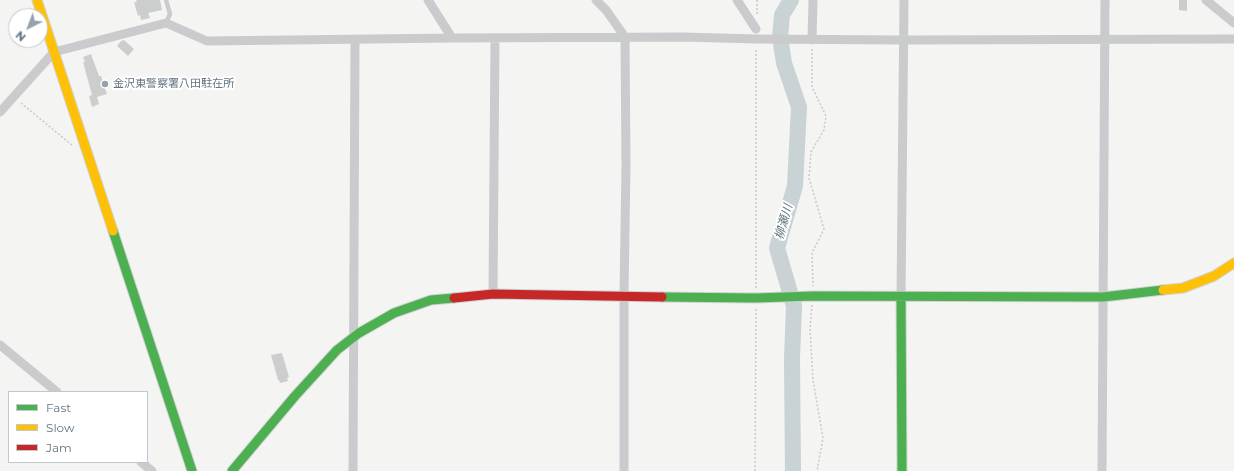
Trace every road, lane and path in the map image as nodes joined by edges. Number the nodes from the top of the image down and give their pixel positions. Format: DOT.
graph roads {
  1 [pos="37,0"];
  2 [pos="166,0"];
  3 [pos="428,0"];
  4 [pos="596,0"];
  5 [pos="737,0"];
  6 [pos="814,0"];
  7 [pos="904,0"];
  8 [pos="1105,0"];
  9 [pos="1206,0"];
  10 [pos="166,23"];
  11 [pos="1234,23"];
  12 [pos="756,29"];
  13 [pos="625,37"];
  14 [pos="452,38"];
  15 [pos="495,38"];
  16 [pos="1234,38"];
  17 [pos="355,39"];
  18 [pos="759,39"];
  19 [pos="1105,39"];
  20 [pos="810,40"];
  21 [pos="903,40"];
  22 [pos="54,52"];
  23 [pos="13,96"];
  24 [pos="0,112"];
  25 [pos="78,150"];
  26 [pos="1234,264"];
  27 [pos="493,294"];
  28 [pos="624,295"];
  29 [pos="813,296"];
  30 [pos="901,297"];
  31 [pos="1103,297"];
  32 [pos="756,298"];
  33 [pos="354,336"];
  34 [pos="0,345"];
  35 [pos="56,391"];
  36 [pos="142,463"];
  37 [pos="152,471"];
  38 [pos="192,471"];
  39 [pos="232,471"];
  40 [pos="353,471"];
  41 [pos="624,471"];
  42 [pos="755,471"];
  43 [pos="817,471"];
  44 [pos="902,471"];
  45 [pos="1102,471"];
  1 -- 22 [label="street"];
  2 -- 10 [label="lane"];
  3 -- 14 [label="street"];
  4 -- 13 [label="street"];
  5 -- 12 [label="street"];
  6 -- 20 [label="street"];
  7 -- 21 [label="street"];
  8 -- 19 [label="street"];
  9 -- 11 [label="street"];
  10 -- 17 [label="street"];
  10 -- 22 [label="street"];
  13 -- 15 [label="street"];
  13 -- 18 [label="street"];
  13 -- 28 [label="street"];
  14 -- 15 [label="street"];
  14 -- 17 [label="street"];
  15 -- 27 [label="street"];
  16 -- 19 [label="street"];
  17 -- 33 [label="street"];
  18 -- 20 [label="street"];
  18 -- 32 [label="path"];
  19 -- 21 [label="street"];
  19 -- 31 [label="street"];
  20 -- 21 [label="street"];
  20 -- 29 [label="path"];
  21 -- 30 [label="street"];
  22 -- 23 [label="street"];
  22 -- 38 [label="street"];
  23 -- 24 [label="street"];
  23 -- 25 [label="path"];
  26 -- 31 [label="street"];
  27 -- 28 [label="street"];
  27 -- 33 [label="street"];
  28 -- 32 [label="street"];
  28 -- 41 [label="street"];
  29 -- 30 [label="street"];
  29 -- 32 [label="street"];
  29 -- 43 [label="path"];
  30 -- 31 [label="street"];
  30 -- 44 [label="street"];
  31 -- 45 [label="street"];
  32 -- 42 [label="path"];
  33 -- 39 [label="street"];
  33 -- 40 [label="street"];
  34 -- 35 [label="street"];
  36 -- 37 [label="street"];
}
